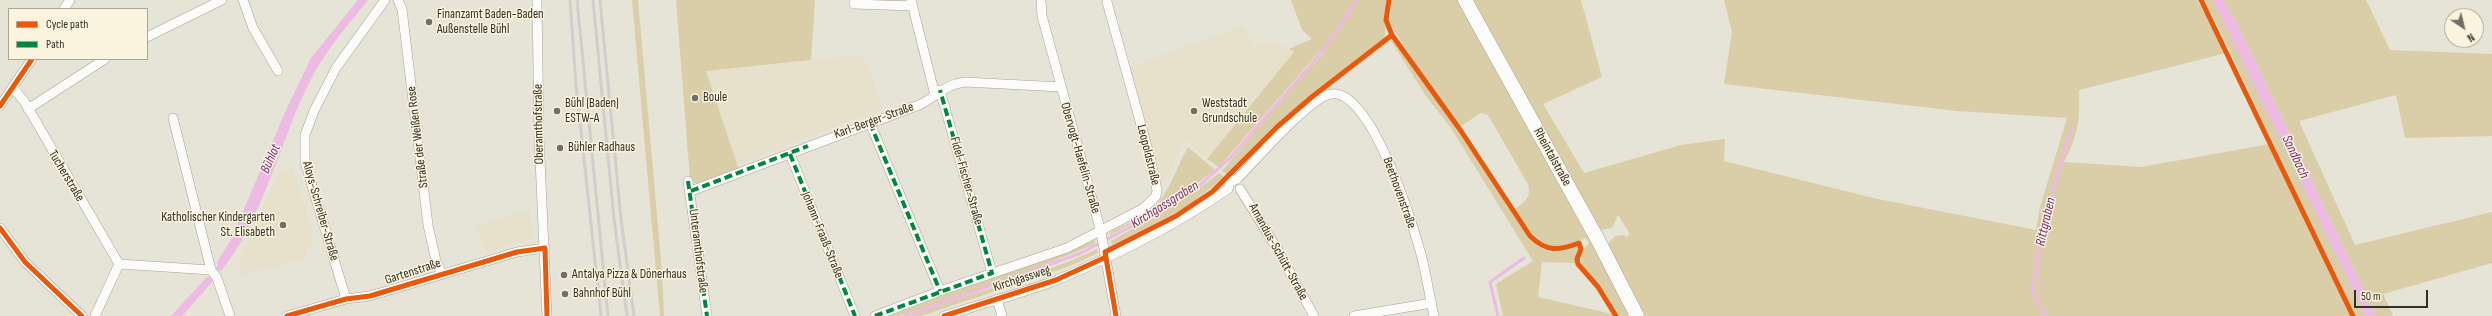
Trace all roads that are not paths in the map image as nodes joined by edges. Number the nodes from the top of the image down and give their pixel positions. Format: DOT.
graph roads {
  1 [pos="222,0"];
  2 [pos="244,0"];
  3 [pos="385,0"];
  4 [pos="398,0"];
  5 [pos="537,0"];
  6 [pos="854,0"];
  7 [pos="1041,0"];
  8 [pos="1465,0"];
  9 [pos="1106,2"];
  10 [pos="912,3"];
  11 [pos="148,37"];
  12 [pos="31,60"];
  13 [pos="103,60"];
  14 [pos="278,71"];
  15 [pos="1061,87"];
  16 [pos="13,88"];
  17 [pos="937,92"];
  18 [pos="1330,94"];
  19 [pos="0,106"];
  20 [pos="28,109"];
  21 [pos="173,118"];
  22 [pos="870,123"];
  23 [pos="790,154"];
  24 [pos="1237,179"];
  25 [pos="688,186"];
  26 [pos="1228,189"];
  27 [pos="1240,189"];
  28 [pos="0,228"];
  29 [pos="1101,235"];
  30 [pos="545,248"];
  31 [pos="1105,254"];
  32 [pos="119,264"];
  33 [pos="212,271"];
  34 [pos="992,273"];
  35 [pos="442,274"];
  36 [pos="940,291"];
  37 [pos="346,299"];
  38 [pos="997,299"];
  39 [pos="1432,304"];
  40 [pos="82,316"];
  41 [pos="95,316"];
  42 [pos="230,316"];
  43 [pos="287,316"];
  44 [pos="547,316"];
  45 [pos="707,316"];
  46 [pos="855,316"];
  47 [pos="875,316"];
  48 [pos="944,316"];
  49 [pos="1002,316"];
  50 [pos="1116,316"];
  51 [pos="1314,316"];
  52 [pos="1354,316"];
  53 [pos="1434,316"];
  54 [pos="1637,316"];
  1 -- 11 [label="street"];
  2 -- 14 [label="street"];
  3 -- 37 [label="street, Aloys-Schreiber-Straße"];
  4 -- 35 [label="street, Straße der Weißen Rose"];
  5 -- 30 [label="street, Oberamthofstraße"];
  6 -- 10 [label="street"];
  7 -- 15 [label="street, Obervogt-Haefelin-Straße"];
  8 -- 54 [label="main road, Rheintalstraße"];
  9 -- 29 [label="street, Leopoldstraße"];
  10 -- 17 [label="street, Fidel-Fischer-Straße"];
  12 -- 16 [label="street"];
  13 -- 20 [label="street"];
  15 -- 17 [label="street, Karl-Berger-Straße"];
  15 -- 29 [label="street, Obervogt-Haefelin-Straße"];
  16 -- 19 [label="street"];
  16 -- 20 [label="street, Tucherstraße"];
  17 -- 22 [label="street, Karl-Berger-Straße"];
  17 -- 34 [label="street, Fidel-Fischer-Straße"];
  18 -- 24 [label="street, Kirchgassweg"];
  18 -- 39 [label="street, Beethovenstraße"];
  20 -- 32 [label="street, Tucherstraße"];
  21 -- 33 [label="street"];
  22 -- 23 [label="street, Karl-Berger-Straße"];
  22 -- 36 [label="street"];
  23 -- 25 [label="street, Karl-Berger-Straße"];
  23 -- 46 [label="street, Johann-Fraaß-Straße"];
  24 -- 26 [label="street, Kirchgassweg"];
  24 -- 27 [label="street"];
  25 -- 45 [label="street, Unteramthofstraße"];
  26 -- 27 [label="street"];
  26 -- 31 [label="street, Kirchgassweg"];
  27 -- 51 [label="street, Amandus-Schütt-Straße"];
  28 -- 40 [label="street"];
  29 -- 31 [label="street, Obervogt-Haefelin-Straße"];
  29 -- 34 [label="street, Leopoldstraße"];
  30 -- 35 [label="street, Gartenstraße"];
  30 -- 44 [label="street, Oberamthofstraße"];
  31 -- 38 [label="street, Kirchgassweg"];
  31 -- 50 [label="street, Obervogt-Haefelin-Straße"];
  32 -- 33 [label="street"];
  32 -- 41 [label="street"];
  33 -- 42 [label="street"];
  34 -- 36 [label="street, Leopoldstraße"];
  35 -- 37 [label="street, Gartenstraße"];
  36 -- 47 [label="street, Leopoldstraße"];
  37 -- 43 [label="street, Gartenstraße"];
  38 -- 48 [label="street, Kirchgassweg"];
  38 -- 49 [label="street"];
  39 -- 52 [label="street"];
  39 -- 53 [label="street, Beethovenstraße"];
}
